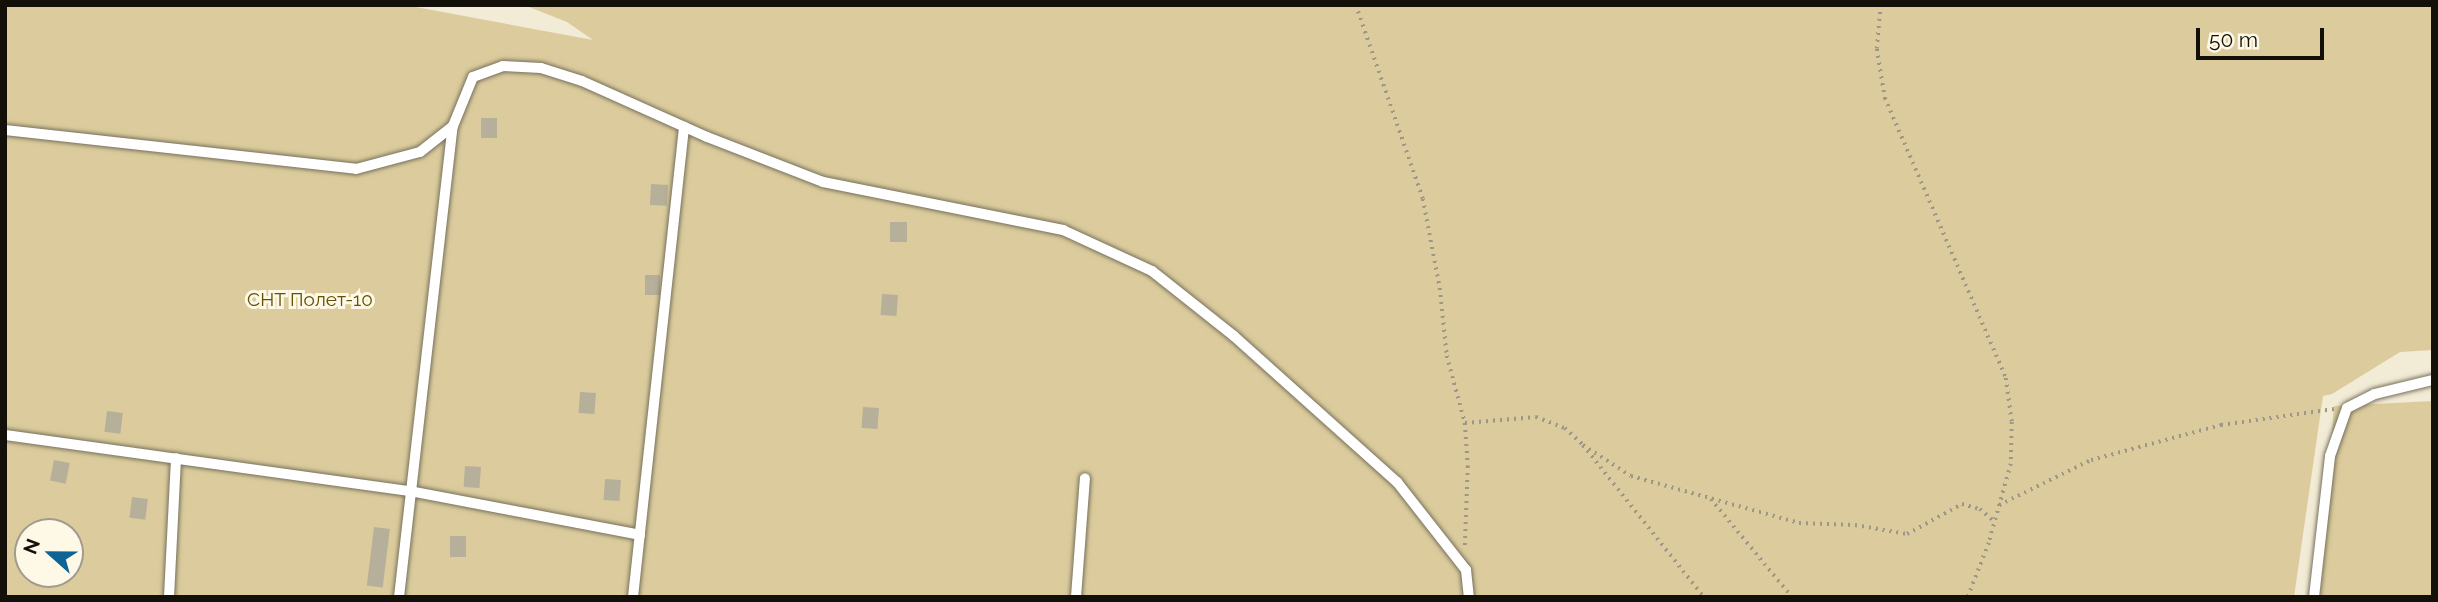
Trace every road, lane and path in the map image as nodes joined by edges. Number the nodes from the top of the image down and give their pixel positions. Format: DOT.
graph roads {
  1 [pos="1356,5"];
  2 [pos="1881,5"];
  3 [pos="453,126"];
  4 [pos="684,127"];
  5 [pos="5,130"];
  6 [pos="2433,380"];
  7 [pos="2347,408"];
  8 [pos="1465,423"];
  9 [pos="5,435"];
  10 [pos="1583,445"];
  11 [pos="176,458"];
  12 [pos="1085,478"];
  13 [pos="410,491"];
  14 [pos="1710,498"];
  15 [pos="1999,505"];
  16 [pos="1995,522"];
  17 [pos="640,535"];
  18 [pos="1466,570"];
  19 [pos="169,597"];
  20 [pos="399,597"];
  21 [pos="633,597"];
  22 [pos="1076,597"];
  23 [pos="1469,597"];
  24 [pos="1704,597"];
  25 [pos="1792,597"];
  26 [pos="1968,597"];
  27 [pos="2314,597"];
  1 -- 8 [label="path"];
  2 -- 15 [label="path"];
  3 -- 4 [label="lane"];
  3 -- 5 [label="lane"];
  3 -- 13 [label="lane"];
  4 -- 17 [label="lane"];
  4 -- 18 [label="lane"];
  6 -- 7 [label="lane"];
  7 -- 15 [label="path"];
  7 -- 27 [label="lane"];
  8 -- 10 [label="path"];
  8 -- 18 [label="path"];
  9 -- 11 [label="lane"];
  10 -- 14 [label="path"];
  10 -- 24 [label="path"];
  11 -- 13 [label="lane"];
  11 -- 19 [label="lane"];
  12 -- 22 [label="lane"];
  13 -- 17 [label="lane"];
  13 -- 20 [label="lane"];
  14 -- 16 [label="path"];
  14 -- 25 [label="path"];
  15 -- 16 [label="path"];
  16 -- 26 [label="path"];
  17 -- 21 [label="lane"];
  18 -- 23 [label="lane"];
}
